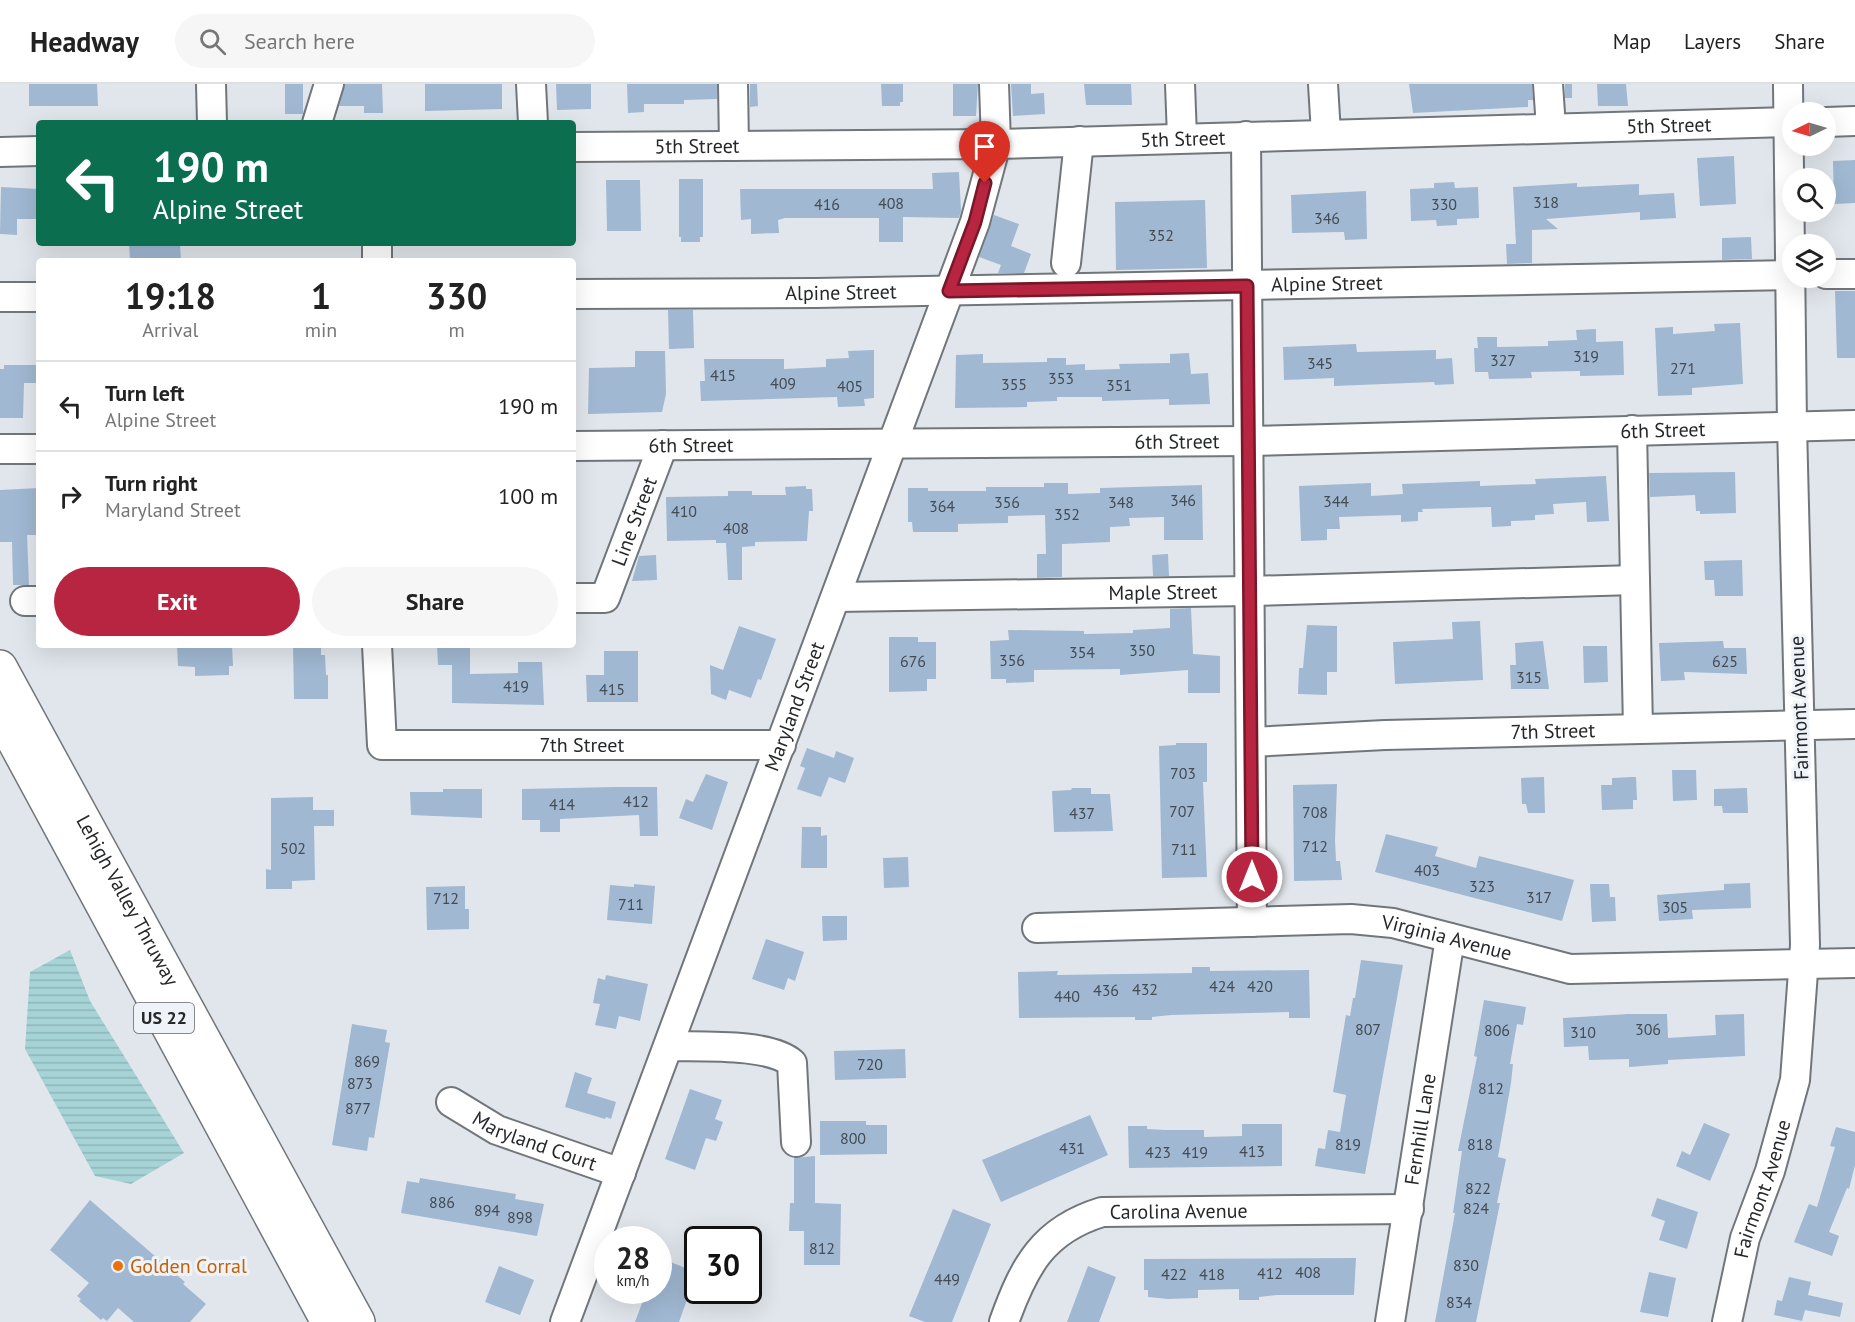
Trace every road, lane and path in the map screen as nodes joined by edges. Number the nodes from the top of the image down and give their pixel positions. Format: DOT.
graph roads {
  1 [pos="211,84"];
  2 [pos="329,84"];
  3 [pos="531,84"];
  4 [pos="733,84"];
  5 [pos="994,84"];
  6 [pos="1180,84"];
  7 [pos="1323,84"];
  8 [pos="1548,84"];
  9 [pos="1788,84"];
  10 [pos="1789,102"];
  11 [pos="212,120"];
  12 [pos="318,120"];
  13 [pos="533,120"];
  14 [pos="1782,122"];
  15 [pos="1836,122"];
  16 [pos="1855,122"];
  17 [pos="1551,128"];
  18 [pos="1326,134"];
  19 [pos="1246,136"];
  20 [pos="1182,137"];
  21 [pos="1078,141"];
  22 [pos="996,144"];
  23 [pos="734,146"];
  24 [pos="576,147"];
  25 [pos="36,151"];
  26 [pos="0,152"];
  27 [pos="1790,156"];
  28 [pos="1791,234"];
  29 [pos="1066,264"];
  30 [pos="1836,274"];
  31 [pos="1855,274"];
  32 [pos="1782,275"];
  33 [pos="1247,286"];
  34 [pos="1791,288"];
  35 [pos="949,291"];
  36 [pos="576,294"];
  37 [pos="0,297"];
  38 [pos="36,297"];
  39 [pos="1855,424"];
  40 [pos="1792,426"];
  41 [pos="1632,430"];
  42 [pos="1249,441"];
  43 [pos="891,443"];
  44 [pos="663,445"];
  45 [pos="576,446"];
  46 [pos="0,449"];
  47 [pos="36,449"];
  48 [pos="1635,580"];
  49 [pos="1250,591"];
  50 [pos="836,597"];
  51 [pos="576,598"];
  52 [pos="0,645"];
  53 [pos="377,648"];
  54 [pos="0,667"];
  55 [pos="0,715"];
  56 [pos="1855,724"];
  57 [pos="1799,725"];
  58 [pos="1638,729"];
  59 [pos="1251,742"];
  60 [pos="781,745"];
  61 [pos="55,767"];
  62 [pos="1252,922"];
  63 [pos="1037,928"];
  64 [pos="1450,938"];
  65 [pos="1855,963"];
  66 [pos="1804,964"];
  67 [pos="669,1046"];
  68 [pos="451,1102"];
  69 [pos="796,1142"];
  70 [pos="621,1173"];
  71 [pos="1409,1209"];
  72 [pos="328,1322"];
  73 [pos="358,1322"];
  74 [pos="565,1322"];
  75 [pos="1004,1322"];
  76 [pos="1390,1322"];
  77 [pos="1727,1322"];
  1 -- 11 [label="street"];
  2 -- 12 [label="street"];
  3 -- 13 [label="street"];
  4 -- 23 [label="street"];
  5 -- 22 [label="street, Maryland Street"];
  6 -- 20 [label="street"];
  7 -- 18 [label="street"];
  8 -- 17 [label="street"];
  9 -- 10 [label="street, Fairmont Avenue"];
  14 -- 17 [label="street, 5th Street"];
  15 -- 16 [label="street"];
  17 -- 18 [label="street, 5th Street"];
  18 -- 19 [label="street, 5th Street"];
  19 -- 20 [label="street, 5th Street"];
  19 -- 33 [label="street"];
  20 -- 21 [label="street, 5th Street"];
  21 -- 22 [label="street, 5th Street"];
  21 -- 29 [label="street"];
  22 -- 23 [label="street, 5th Street"];
  22 -- 35 [label="street, Maryland Street"];
  23 -- 24 [label="street, 5th Street"];
  25 -- 26 [label="street"];
  27 -- 28 [label="street, Fairmont Avenue"];
  30 -- 31 [label="street"];
  32 -- 33 [label="street, Alpine Street"];
  33 -- 35 [label="street, Alpine Street"];
  33 -- 42 [label="street"];
  34 -- 40 [label="street, Fairmont Avenue"];
  35 -- 36 [label="street, Alpine Street"];
  35 -- 43 [label="street, Maryland Street"];
  37 -- 38 [label="street"];
  39 -- 40 [label="street, 6th Street"];
  40 -- 41 [label="street, 6th Street"];
  40 -- 57 [label="street, Fairmont Avenue"];
  41 -- 42 [label="street, 6th Street"];
  41 -- 48 [label="street"];
  42 -- 43 [label="street, 6th Street"];
  42 -- 49 [label="street"];
  43 -- 44 [label="street, 6th Street"];
  43 -- 50 [label="street, Maryland Street"];
  44 -- 45 [label="street, 6th Street"];
  44 -- 51 [label="street, Line Street"];
  46 -- 47 [label="street"];
  48 -- 49 [label="street, Maple Street"];
  48 -- 58 [label="street"];
  49 -- 50 [label="street, Maple Street"];
  49 -- 59 [label="street"];
  50 -- 60 [label="street, Maryland Street"];
  52 -- 61 [label="highway"];
  53 -- 60 [label="street, 7th Street"];
  54 -- 61 [label="highway, Lehigh Valley Thruway / US 22"];
  55 -- 72 [label="highway, Lehigh Valley Thruway / US 22"];
  56 -- 57 [label="street, 7th Street"];
  57 -- 58 [label="street, 7th Street"];
  57 -- 66 [label="street, Fairmont Avenue"];
  58 -- 59 [label="street, 7th Street"];
  59 -- 62 [label="street"];
  60 -- 67 [label="street, Maryland Street"];
  61 -- 73 [label="highway, Lehigh Valley Thruway / US 22"];
  62 -- 63 [label="street, Virginia Avenue"];
  62 -- 64 [label="street, Virginia Avenue"];
  64 -- 66 [label="street, Virginia Avenue"];
  64 -- 71 [label="street, Fernhill Lane"];
  65 -- 66 [label="street, Virginia Avenue"];
  66 -- 77 [label="street, Fairmont Avenue"];
  67 -- 69 [label="street"];
  67 -- 70 [label="street, Maryland Street"];
  68 -- 70 [label="street, Maryland Court"];
  70 -- 74 [label="street, Maryland Street"];
  71 -- 75 [label="street, Carolina Avenue"];
  71 -- 76 [label="street, Fernhill Lane"];
}
